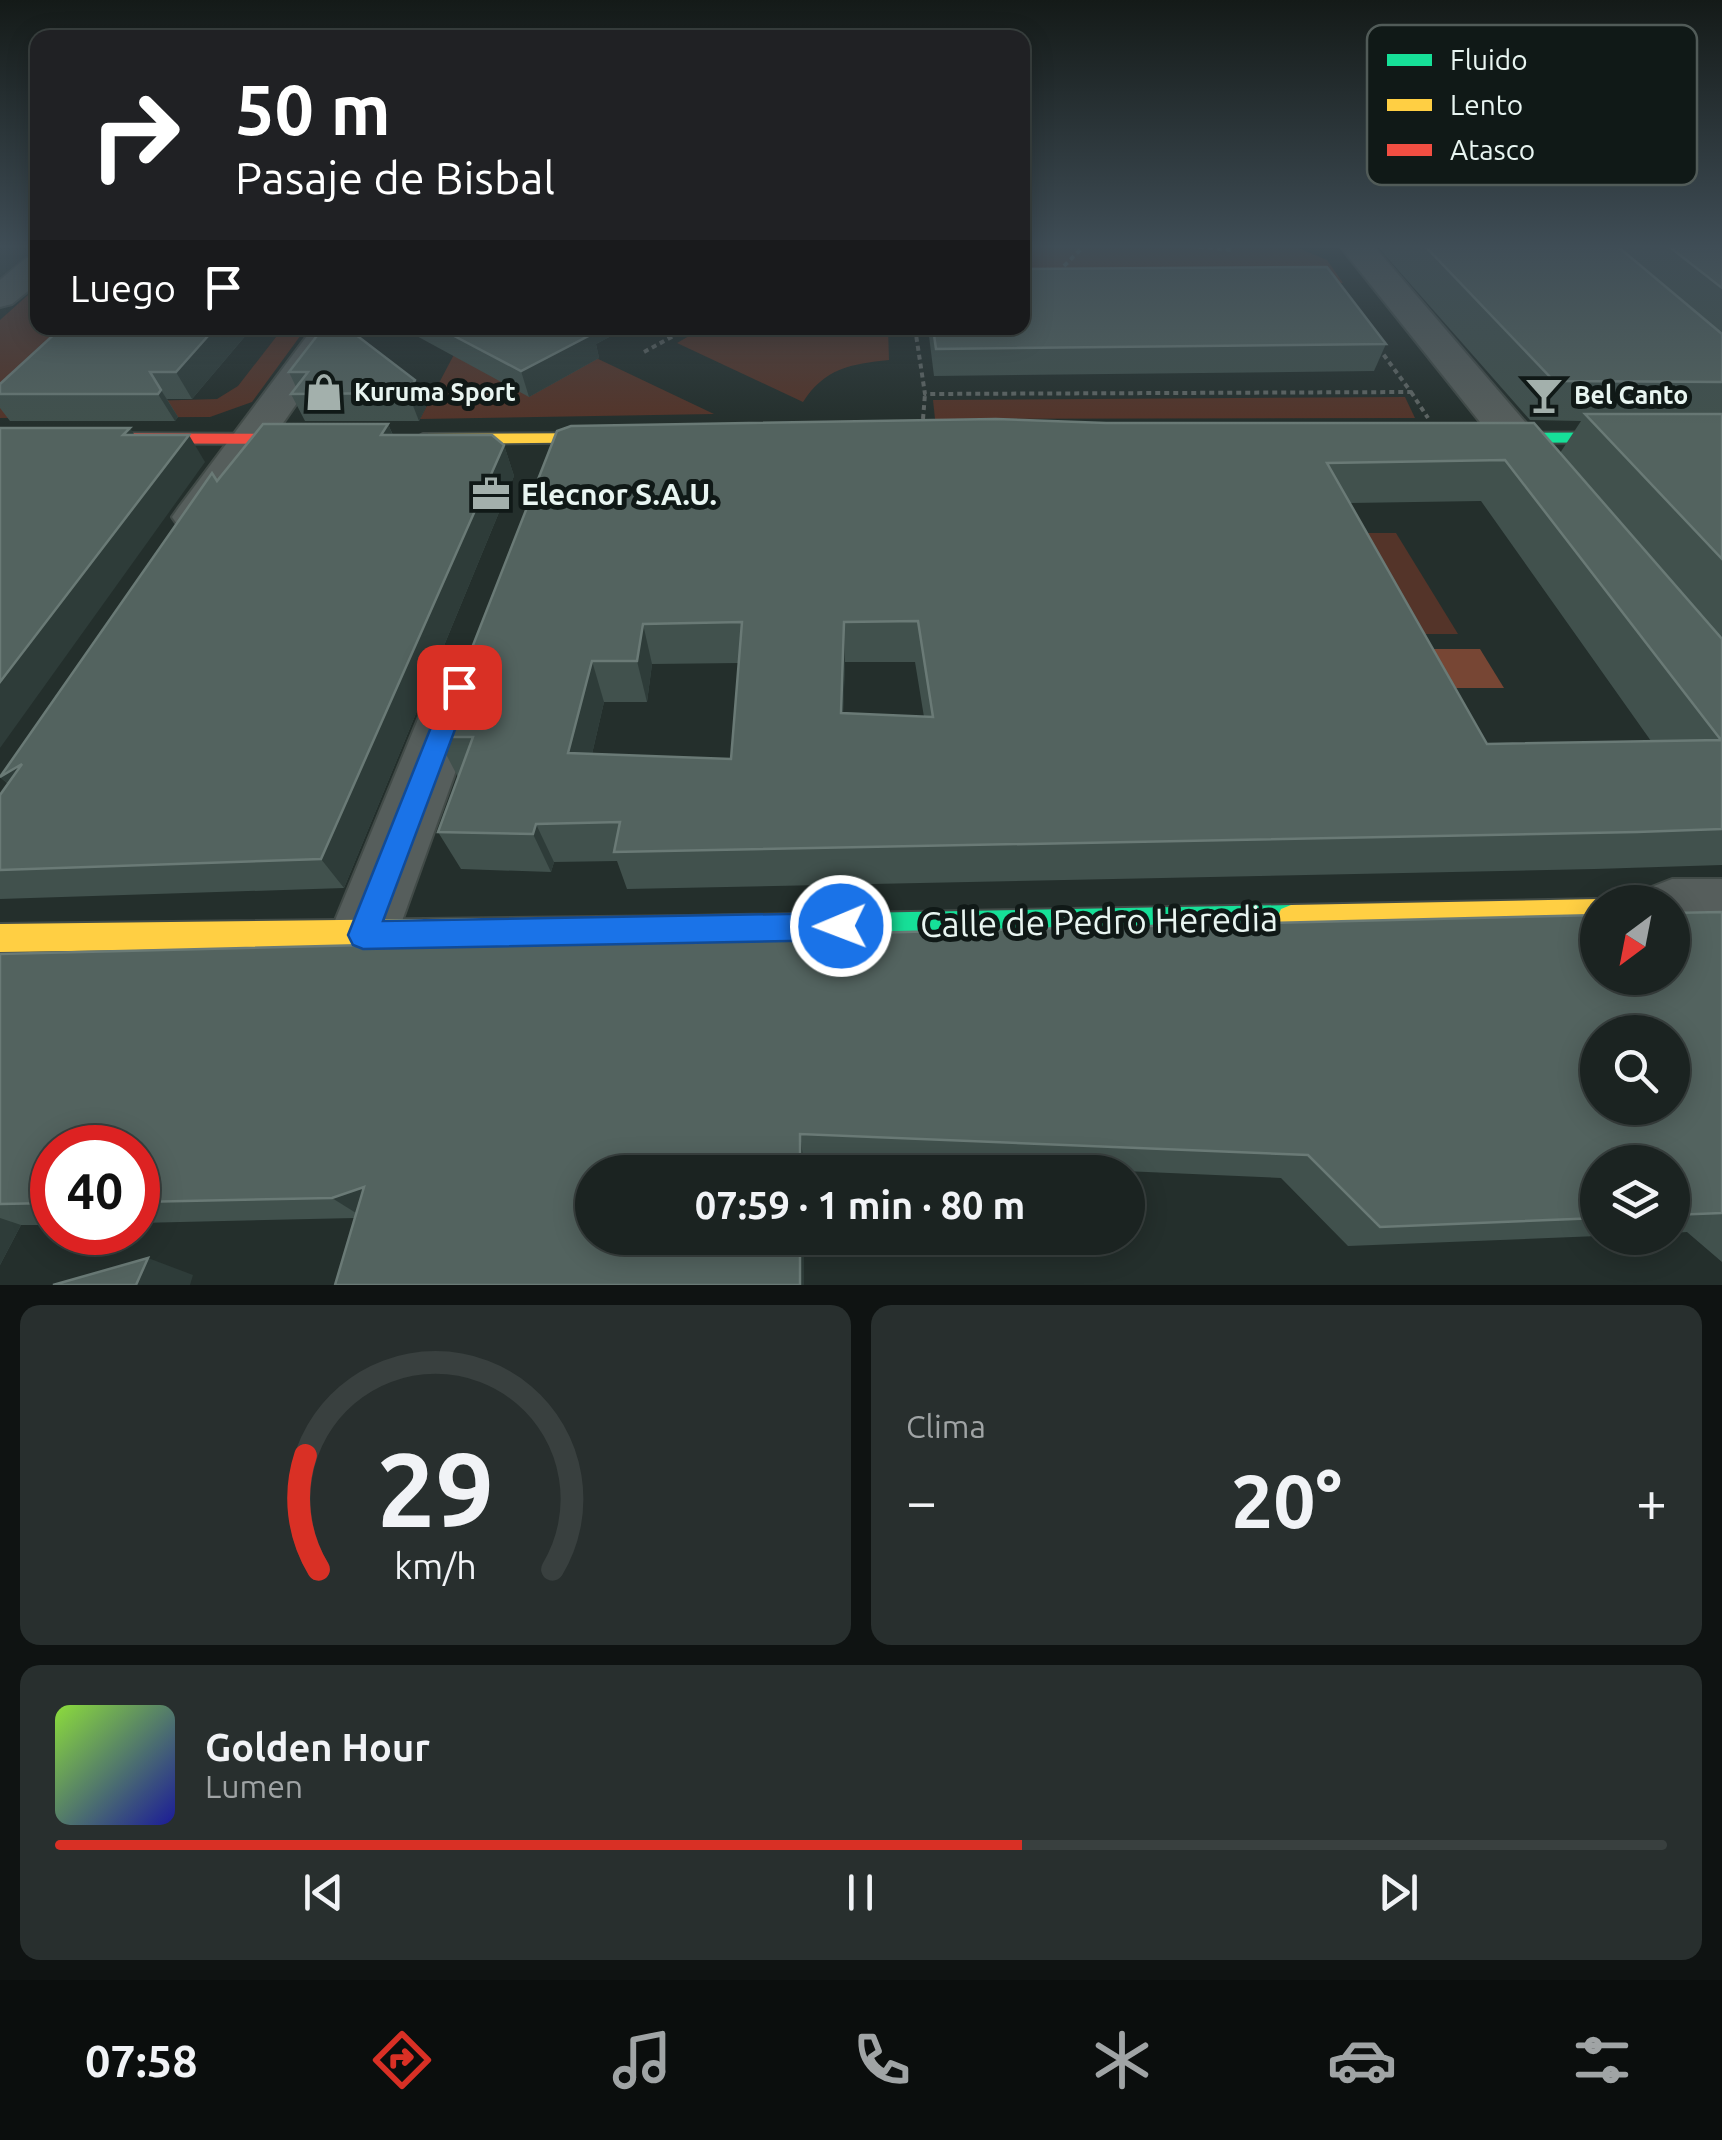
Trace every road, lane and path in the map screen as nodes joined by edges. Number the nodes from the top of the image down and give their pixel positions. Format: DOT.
graph roads {
  1 [pos="1398,305"];
  2 [pos="325,335"];
  3 [pos="675,335"];
  4 [pos="917,335"];
  5 [pos="1377,346"];
  6 [pos="644,352"];
  7 [pos="1412,392"];
  8 [pos="925,394"];
  9 [pos="1428,418"];
  10 [pos="923,419"];
  11 [pos="1722,437"];
  12 [pos="0,438"];
  13 [pos="249,438"];
  14 [pos="555,438"];
  15 [pos="655,438"];
  16 [pos="1455,438"];
  17 [pos="1515,438"];
  18 [pos="355,439"];
  19 [pos="395,439"];
  20 [pos="534,494"];
  21 [pos="1576,510"];
  22 [pos="174,549"];
  23 [pos="484,622"];
  24 [pos="1722,909"];
  25 [pos="1690,910"];
  26 [pos="1580,912"];
  27 [pos="363,935"];
  28 [pos="0,938"];
  1 -- 17 [label="street"];
  2 -- 13 [label="street"];
  3 -- 6 [label="path"];
  4 -- 8 [label="path"];
  5 -- 7 [label="path"];
  7 -- 8 [label="path"];
  7 -- 9 [label="path"];
  8 -- 10 [label="path"];
  11 -- 17 [label="street"];
  12 -- 13 [label="street"];
  13 -- 18 [label="street"];
  13 -- 22 [label="street"];
  14 -- 15 [label="street"];
  14 -- 19 [label="street"];
  14 -- 20 [label="street"];
  16 -- 17 [label="street"];
  17 -- 21 [label="street"];
  23 -- 27 [label="street"];
  24 -- 25 [label="street"];
  26 -- 27 [label="street, Calle de Pedro Heredia"];
  27 -- 28 [label="street, Calle de Pedro Heredia"];
}
